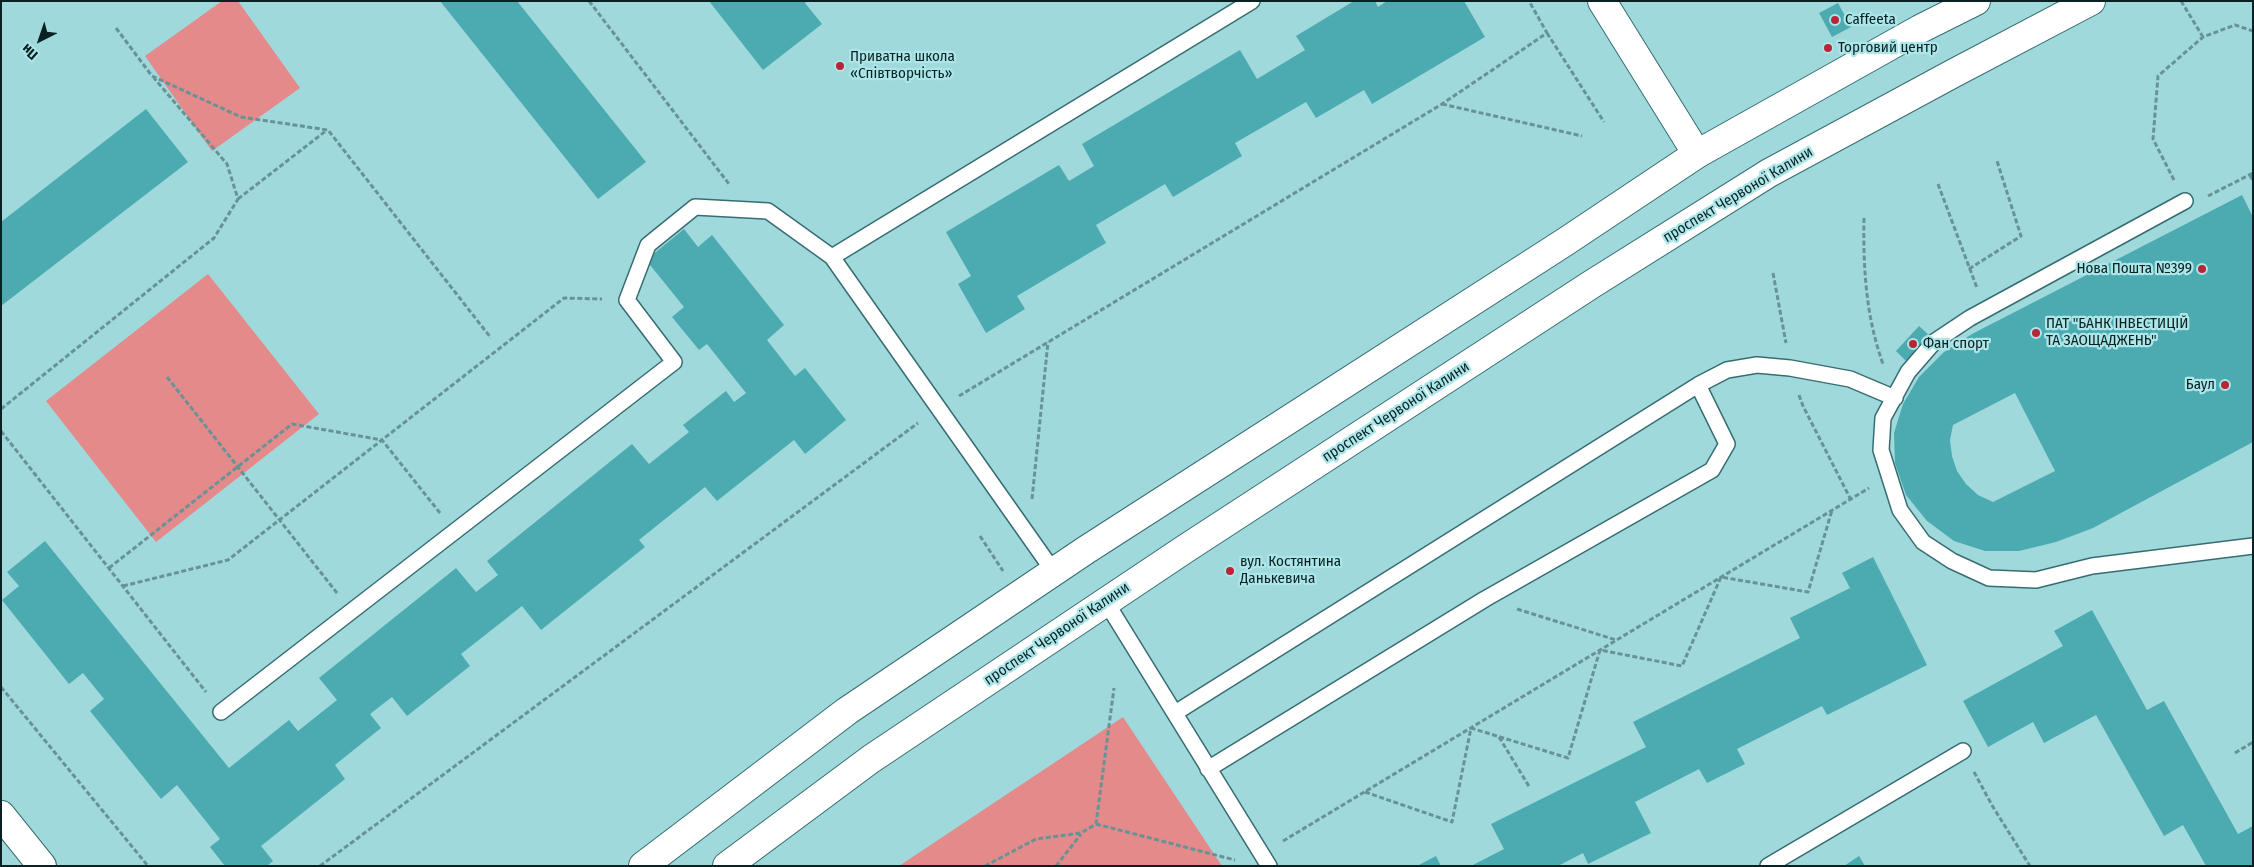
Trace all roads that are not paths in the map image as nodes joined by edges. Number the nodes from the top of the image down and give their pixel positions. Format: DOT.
graph roads {
  1 [pos="1252,1"];
  2 [pos="1976,1"];
  3 [pos="2091,1"];
  4 [pos="1606,3"];
  5 [pos="1696,154"];
  6 [pos="2185,201"];
  7 [pos="832,257"];
  8 [pos="1698,385"];
  9 [pos="1895,398"];
  10 [pos="2253,546"];
  11 [pos="1054,572"];
  12 [pos="1106,602"];
  13 [pos="221,712"];
  14 [pos="1175,713"];
  15 [pos="1963,752"];
  16 [pos="1208,769"];
  17 [pos="1265,860"];
  18 [pos="643,866"];
  19 [pos="727,866"];
  20 [pos="1768,866"];
  1 -- 7 [label="lane"];
  2 -- 5 [label="main road"];
  3 -- 12 [label="main road, проспект Червоної Калини"];
  4 -- 5 [label="main road"];
  5 -- 11 [label="main road"];
  6 -- 9 [label="lane"];
  7 -- 11 [label="lane"];
  7 -- 13 [label="lane"];
  8 -- 9 [label="lane"];
  8 -- 14 [label="lane"];
  8 -- 16 [label="lane"];
  9 -- 10 [label="lane"];
  11 -- 18 [label="main road"];
  12 -- 14 [label="lane"];
  12 -- 19 [label="main road, проспект Червоної Калини"];
  14 -- 16 [label="lane"];
  15 -- 20 [label="lane"];
  16 -- 17 [label="lane"];
}
